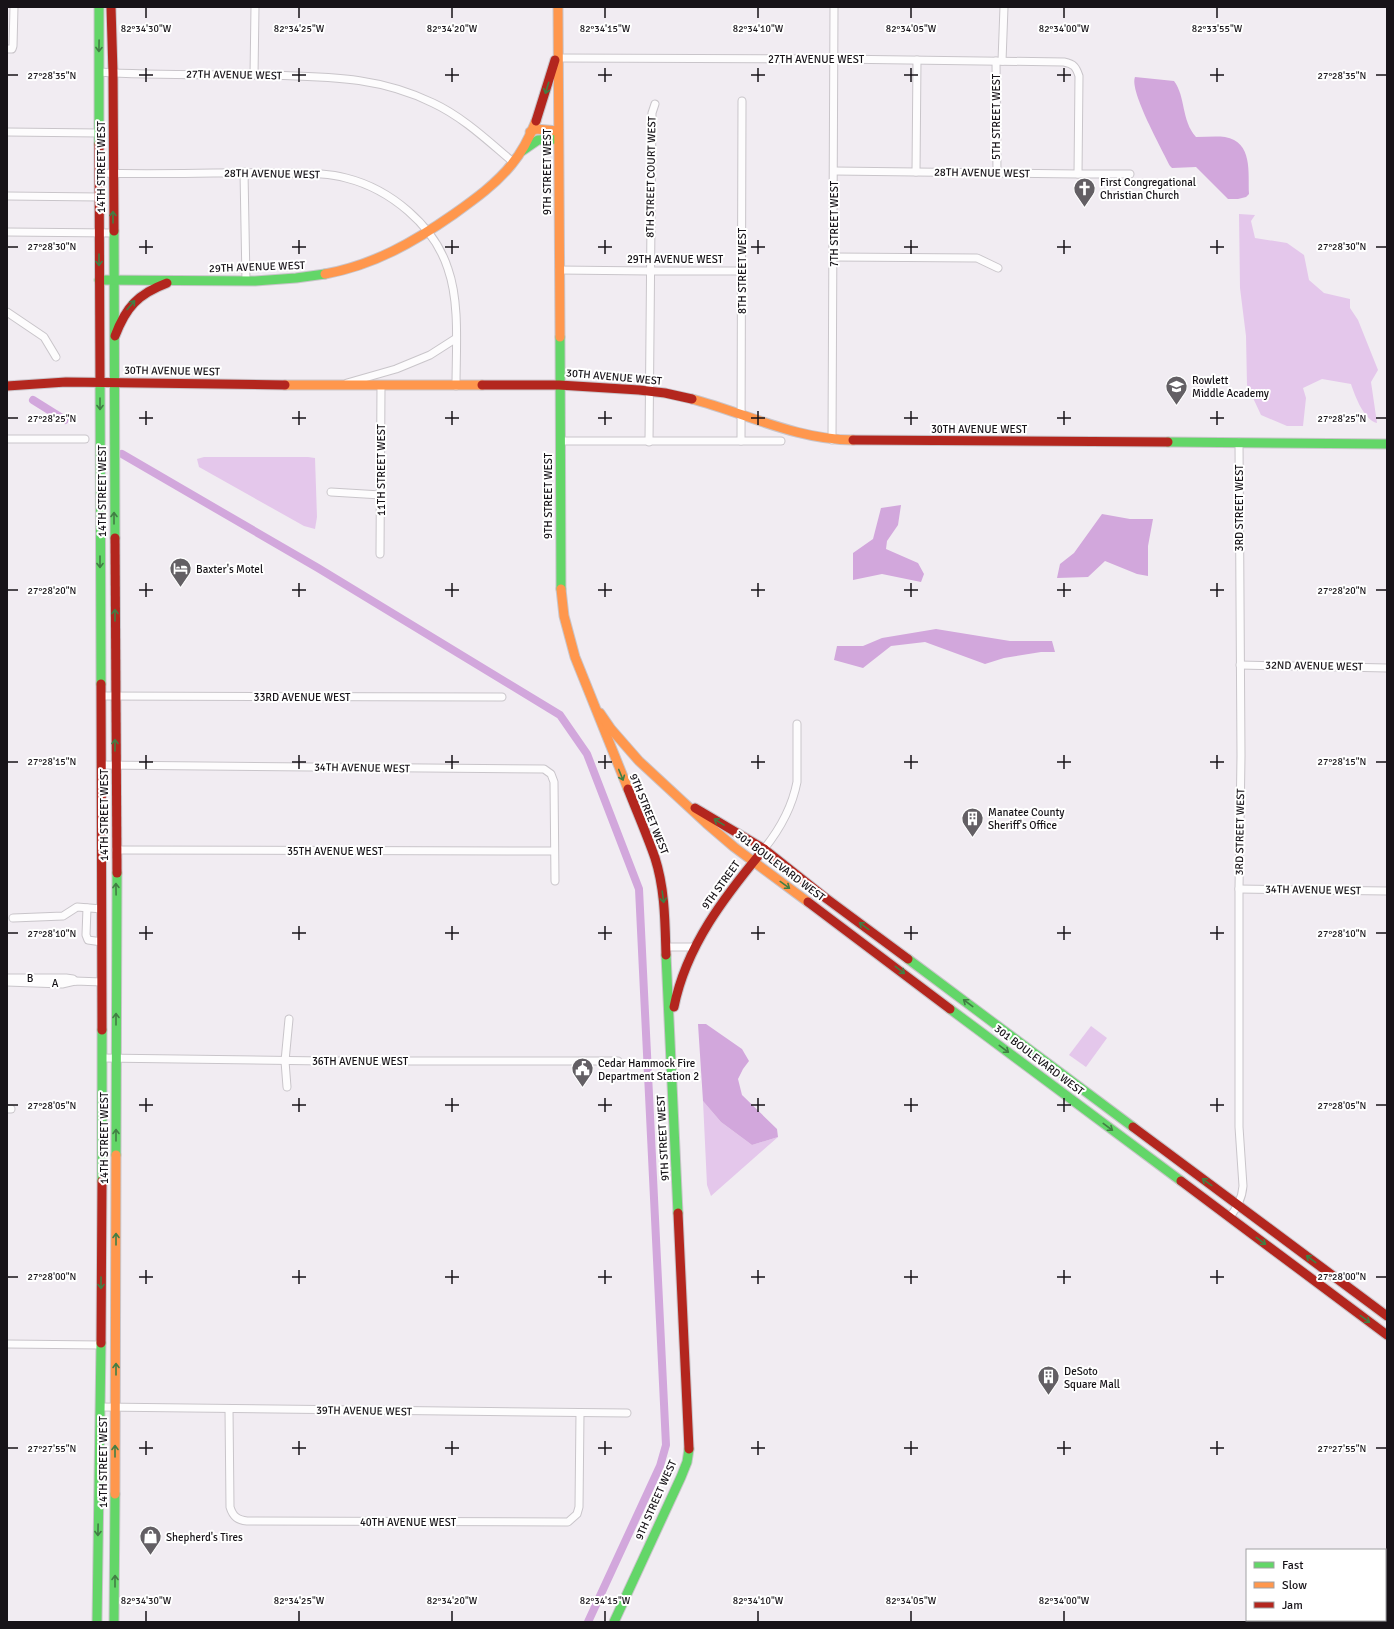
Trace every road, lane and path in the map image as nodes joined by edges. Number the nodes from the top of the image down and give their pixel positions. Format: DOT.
graph roads {
  1 [pos="14,7"];
  2 [pos="100,7"];
  3 [pos="111,7"];
  4 [pos="255,7"];
  5 [pos="558,7"];
  6 [pos="834,7"];
  7 [pos="1004,7"];
  8 [pos="7,49"];
  9 [pos="558,54"];
  10 [pos="834,59"];
  11 [pos="917,60"];
  12 [pos="999,61"];
  13 [pos="99,72"];
  14 [pos="113,73"];
  15 [pos="254,75"];
  16 [pos="742,101"];
  17 [pos="655,104"];
  18 [pos="7,132"];
  19 [pos="530,132"];
  20 [pos="99,133"];
  21 [pos="558,135"];
  22 [pos="520,152"];
  23 [pos="513,162"];
  24 [pos="834,171"];
  25 [pos="244,172"];
  26 [pos="916,172"];
  27 [pos="99,173"];
  28 [pos="996,173"];
  29 [pos="113,174"];
  30 [pos="1078,174"];
  31 [pos="1130,174"];
  32 [pos="7,196"];
  33 [pos="99,196"];
  34 [pos="428,231"];
  35 [pos="7,232"];
  36 [pos="99,233"];
  37 [pos="114,233"];
  38 [pos="834,257"];
  39 [pos="998,268"];
  40 [pos="559,270"];
  41 [pos="650,271"];
  42 [pos="742,271"];
  43 [pos="99,280"];
  44 [pos="114,280"];
  45 [pos="172,281"];
  46 [pos="246,281"];
  47 [pos="7,312"];
  48 [pos="456,339"];
  49 [pos="114,340"];
  50 [pos="56,358"];
  51 [pos="100,382"];
  52 [pos="114,382"];
  53 [pos="559,385"];
  54 [pos="7,386"];
  55 [pos="337,386"];
  56 [pos="380,386"];
  57 [pos="456,386"];
  58 [pos="650,391"];
  59 [pos="741,413"];
  60 [pos="7,439"];
  61 [pos="85,439"];
  62 [pos="560,440"];
  63 [pos="832,440"];
  64 [pos="741,441"];
  65 [pos="781,441"];
  66 [pos="649,442"];
  67 [pos="1239,442"];
  68 [pos="1387,444"];
  69 [pos="331,492"];
  70 [pos="380,495"];
  71 [pos="380,554"];
  72 [pos="1240,665"];
  73 [pos="1387,668"];
  74 [pos="587,686"];
  75 [pos="101,696"];
  76 [pos="115,697"];
  77 [pos="502,697"];
  78 [pos="797,724"];
  79 [pos="101,765"];
  80 [pos="116,765"];
  81 [pos="682,799"];
  82 [pos="116,850"];
  83 [pos="764,850"];
  84 [pos="554,851"];
  85 [pos="753,861"];
  86 [pos="555,882"];
  87 [pos="1239,889"];
  88 [pos="1387,891"];
  89 [pos="87,908"];
  90 [pos="102,909"];
  91 [pos="13,918"];
  92 [pos="102,942"];
  93 [pos="666,947"];
  94 [pos="693,947"];
  95 [pos="896,949"];
  96 [pos="887,960"];
  97 [pos="7,978"];
  98 [pos="75,981"];
  99 [pos="7,982"];
  100 [pos="102,982"];
  101 [pos="289,1019"];
  102 [pos="671,1029"];
  103 [pos="102,1058"];
  104 [pos="116,1058"];
  105 [pos="285,1061"];
  106 [pos="618,1061"];
  107 [pos="287,1087"];
  108 [pos="1238,1205"];
  109 [pos="1230,1217"];
  110 [pos="116,1287"];
  111 [pos="101,1300"];
  112 [pos="1387,1316"];
  113 [pos="1387,1335"];
  114 [pos="7,1344"];
  115 [pos="101,1345"];
  116 [pos="101,1407"];
  117 [pos="115,1408"];
  118 [pos="229,1409"];
  119 [pos="580,1413"];
  120 [pos="627,1413"];
  121 [pos="98,1560"];
  122 [pos="97,1622"];
  123 [pos="104,1622"];
  124 [pos="114,1622"];
  125 [pos="614,1622"];
  1 -- 8 [label="street"];
  2 -- 13 [label="main road, 14TH STREET WEST, one-way"];
  3 -- 14 [label="main road, 14TH STREET WEST"];
  4 -- 15 [label="street"];
  5 -- 9 [label="main road, 9TH STREET WEST"];
  6 -- 10 [label="street, 7TH STREET WEST"];
  7 -- 12 [label="street, 5TH STREET WEST"];
  9 -- 10 [label="street, 27TH AVENUE WEST"];
  9 -- 19 [label="main road, 29TH AVENUE WEST, one-way"];
  9 -- 21 [label="main road, 9TH STREET WEST"];
  10 -- 11 [label="street, 27TH AVENUE WEST"];
  10 -- 24 [label="street, 7TH STREET WEST"];
  11 -- 12 [label="street, 27TH AVENUE WEST"];
  11 -- 26 [label="street"];
  12 -- 28 [label="street, 5TH STREET WEST"];
  12 -- 30 [label="street, 27TH AVENUE WEST"];
  13 -- 14 [label="street, 27TH AVENUE WEST"];
  13 -- 20 [label="main road, 14TH STREET WEST"];
  14 -- 15 [label="street, 27TH AVENUE WEST"];
  14 -- 29 [label="main road, 14TH STREET WEST"];
  15 -- 23 [label="street, 27TH AVENUE WEST"];
  16 -- 42 [label="street, 8TH STREET WEST"];
  17 -- 41 [label="street, 8TH STREET COURT WEST"];
  18 -- 20 [label="street"];
  19 -- 21 [label="main road"];
  19 -- 22 [label="main road, 29TH AVENUE WEST"];
  20 -- 27 [label="main road, 14TH STREET WEST"];
  21 -- 22 [label="main road, 29TH AVENUE WEST"];
  21 -- 40 [label="main road, 9TH STREET WEST"];
  22 -- 23 [label="main road, 29TH AVENUE WEST"];
  23 -- 34 [label="main road, 29TH AVENUE WEST"];
  24 -- 26 [label="street, 28TH AVENUE WEST"];
  24 -- 38 [label="street, 7TH STREET WEST"];
  25 -- 29 [label="street, 28TH AVENUE WEST"];
  25 -- 34 [label="street, 28TH AVENUE WEST"];
  25 -- 46 [label="street"];
  26 -- 28 [label="street, 28TH AVENUE WEST"];
  27 -- 29 [label="street, 28TH AVENUE WEST"];
  27 -- 33 [label="main road, 14TH STREET WEST"];
  28 -- 30 [label="street, 28TH AVENUE WEST"];
  37 -- 29 [label="main road, 14TH STREET WEST, one-way"];
  30 -- 31 [label="street, 28TH AVENUE WEST"];
  32 -- 33 [label="street"];
  33 -- 36 [label="main road, 14TH STREET WEST"];
  34 -- 46 [label="main road, 29TH AVENUE WEST"];
  34 -- 48 [label="street, 28TH AVENUE WEST"];
  35 -- 36 [label="street"];
  36 -- 37 [label="street"];
  36 -- 43 [label="main road, 14TH STREET WEST, one-way"];
  37 -- 44 [label="main road, 14TH STREET WEST"];
  38 -- 39 [label="street"];
  38 -- 63 [label="street, 7TH STREET WEST"];
  40 -- 41 [label="street, 29TH AVENUE WEST"];
  40 -- 53 [label="main road, 9TH STREET WEST"];
  41 -- 42 [label="street, 29TH AVENUE WEST"];
  41 -- 58 [label="street, 8TH STREET COURT WEST"];
  42 -- 59 [label="street, 8TH STREET WEST"];
  43 -- 44 [label="main road, 29TH AVENUE WEST"];
  43 -- 51 [label="main road, 14TH STREET WEST"];
  44 -- 45 [label="main road, 29TH AVENUE WEST"];
  44 -- 49 [label="main road, 14TH STREET WEST"];
  45 -- 46 [label="main road, 29TH AVENUE WEST"];
  49 -- 45 [label="main road, one-way"];
  47 -- 50 [label="street"];
  48 -- 55 [label="street, 30TH AVENUE WEST"];
  48 -- 57 [label="street, 28TH AVENUE WEST"];
  49 -- 52 [label="main road, 14TH STREET WEST"];
  51 -- 52 [label="main road, 30TH AVENUE WEST"];
  51 -- 54 [label="main road, 30TH AVENUE WEST"];
  51 -- 75 [label="main road, 14TH STREET WEST, one-way"];
  52 -- 55 [label="main road, 30TH AVENUE WEST"];
  76 -- 52 [label="main road, 14TH STREET WEST, one-way"];
  53 -- 57 [label="main road, 30TH AVENUE WEST"];
  53 -- 58 [label="main road, 30TH AVENUE WEST"];
  53 -- 62 [label="main road, 9TH STREET WEST"];
  55 -- 56 [label="main road, 30TH AVENUE WEST"];
  56 -- 57 [label="main road, 30TH AVENUE WEST"];
  56 -- 70 [label="street, 11TH STREET WEST"];
  58 -- 59 [label="main road, 30TH AVENUE WEST"];
  58 -- 66 [label="street, 8TH STREET COURT WEST"];
  59 -- 63 [label="main road, 30TH AVENUE WEST"];
  59 -- 64 [label="street, 8TH STREET WEST"];
  60 -- 61 [label="street"];
  62 -- 66 [label="street"];
  62 -- 74 [label="main road, 9TH STREET WEST"];
  63 -- 67 [label="main road, 30TH AVENUE WEST"];
  64 -- 65 [label="street"];
  64 -- 66 [label="street"];
  67 -- 68 [label="main road, 30TH AVENUE WEST"];
  67 -- 72 [label="street, 3RD STREET WEST"];
  69 -- 70 [label="street"];
  70 -- 71 [label="street, 11TH STREET WEST"];
  72 -- 73 [label="street, 32ND AVENUE WEST"];
  72 -- 87 [label="street, 3RD STREET WEST"];
  74 -- 81 [label="main road, 301 BOULEVARD WEST"];
  74 -- 93 [label="main road, 9TH STREET WEST, one-way"];
  75 -- 76 [label="street, 33RD AVENUE WEST"];
  75 -- 79 [label="main road, 14TH STREET WEST"];
  76 -- 77 [label="street, 33RD AVENUE WEST"];
  80 -- 76 [label="main road, 14TH STREET WEST, one-way"];
  78 -- 83 [label="street, 9TH STREET"];
  79 -- 80 [label="street, 34TH AVENUE WEST"];
  79 -- 90 [label="main road, 14TH STREET WEST"];
  80 -- 82 [label="main road, 14TH STREET WEST"];
  80 -- 84 [label="street, 34TH AVENUE WEST"];
  83 -- 81 [label="main road, 301 BOULEVARD WEST, one-way"];
  81 -- 85 [label="main road, 301 BOULEVARD WEST"];
  82 -- 84 [label="street, 35TH AVENUE WEST"];
  104 -- 82 [label="main road, 14TH STREET WEST, one-way"];
  83 -- 85 [label="main road, 9TH STREET"];
  95 -- 83 [label="main road, 301 BOULEVARD WEST, one-way"];
  84 -- 86 [label="street"];
  85 -- 94 [label="main road, 9TH STREET"];
  85 -- 96 [label="main road, 301 BOULEVARD WEST, one-way"];
  87 -- 88 [label="street, 34TH AVENUE WEST"];
  87 -- 108 [label="street, 3RD STREET WEST"];
  89 -- 90 [label="street"];
  89 -- 91 [label="street"];
  89 -- 92 [label="street"];
  90 -- 92 [label="main road, 14TH STREET WEST"];
  92 -- 100 [label="main road, 14TH STREET WEST"];
  93 -- 94 [label="street"];
  93 -- 102 [label="main road, 9TH STREET WEST"];
  94 -- 102 [label="main road, 9TH STREET"];
  95 -- 96 [label="street"];
  108 -- 95 [label="main road, 301 BOULEVARD WEST, one-way"];
  96 -- 109 [label="main road, 301 BOULEVARD WEST, one-way"];
  97 -- 98 [label="street, B"];
  98 -- 99 [label="street, A"];
  98 -- 100 [label="street, A"];
  100 -- 103 [label="main road, 14TH STREET WEST"];
  101 -- 105 [label="street"];
  102 -- 125 [label="main road, 9TH STREET WEST"];
  103 -- 104 [label="street, 36TH AVENUE WEST"];
  103 -- 111 [label="main road, 14TH STREET WEST, one-way"];
  104 -- 105 [label="street, 36TH AVENUE WEST"];
  110 -- 104 [label="main road, 14TH STREET WEST, one-way"];
  105 -- 106 [label="street, 36TH AVENUE WEST"];
  105 -- 107 [label="street"];
  108 -- 109 [label="street, 3RD STREET WEST"];
  112 -- 108 [label="main road, 301 BOULEVARD WEST, one-way"];
  109 -- 113 [label="main road, 301 BOULEVARD WEST, one-way"];
  110 -- 111 [label="street"];
  117 -- 110 [label="main road, 14TH STREET WEST, one-way"];
  111 -- 115 [label="main road, 14TH STREET WEST"];
  114 -- 115 [label="street"];
  115 -- 116 [label="main road, 14TH STREET WEST"];
  116 -- 117 [label="street, 39TH AVENUE WEST"];
  116 -- 121 [label="main road, 14TH STREET WEST, one-way"];
  117 -- 118 [label="street, 39TH AVENUE WEST"];
  124 -- 117 [label="main road, 14TH STREET WEST, one-way"];
  118 -- 119 [label="street, 39TH AVENUE WEST"];
  118 -- 119 [label="street, 40TH AVENUE WEST"];
  119 -- 120 [label="street, 39TH AVENUE WEST"];
  121 -- 122 [label="main road, 14TH STREET WEST"];
  121 -- 123 [label="main road"];
}
